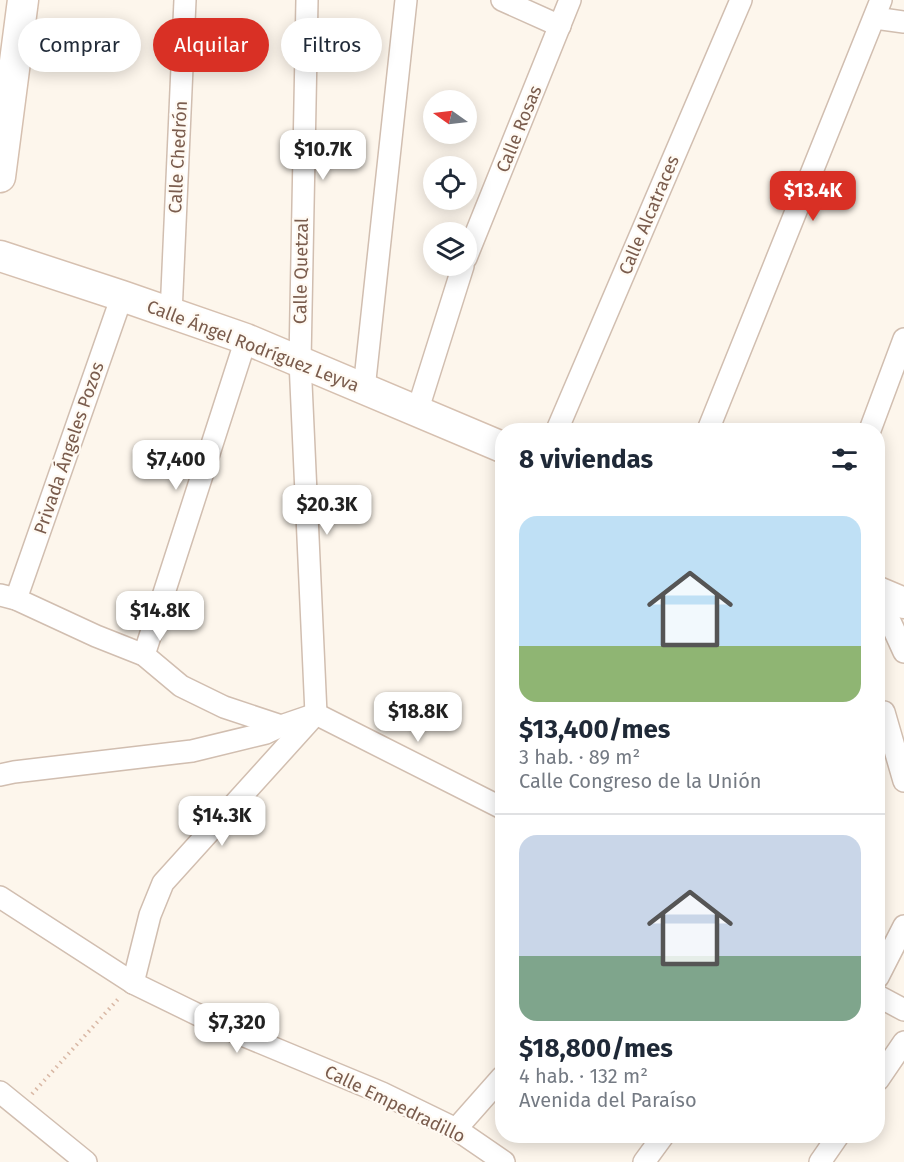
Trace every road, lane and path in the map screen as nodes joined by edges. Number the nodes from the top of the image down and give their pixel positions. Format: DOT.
graph roads {
  1 [pos="23,0"];
  2 [pos="185,0"];
  3 [pos="306,0"];
  4 [pos="406,0"];
  5 [pos="502,0"];
  6 [pos="570,0"];
  7 [pos="741,0"];
  8 [pos="878,9"];
  9 [pos="904,22"];
  10 [pos="560,26"];
  11 [pos="0,177"];
  12 [pos="477,231"];
  13 [pos="0,256"];
  14 [pos="461,276"];
  15 [pos="122,296"];
  16 [pos="171,314"];
  17 [pos="246,339"];
  18 [pos="904,339"];
  19 [pos="300,361"];
  20 [pos="364,389"];
  21 [pos="417,412"];
  22 [pos="560,423"];
  23 [pos="711,423"];
  24 [pos="873,423"];
  25 [pos="495,444"];
  26 [pos="885,596"];
  27 [pos="8,597"];
  28 [pos="904,603"];
  29 [pos="885,609"];
  30 [pos="904,652"];
  31 [pos="144,655"];
  32 [pos="316,714"];
  33 [pos="885,715"];
  34 [pos="281,726"];
  35 [pos="0,776"];
  36 [pos="904,781"];
  37 [pos="495,804"];
  38 [pos="4,906"];
  39 [pos="904,926"];
  40 [pos="885,963"];
  41 [pos="133,983"];
  42 [pos="885,1000"];
  43 [pos="904,1010"];
  44 [pos="904,1042"];
  45 [pos="885,1070"];
  46 [pos="495,1085"];
  47 [pos="0,1092"];
  48 [pos="20,1108"];
  49 [pos="456,1129"];
  50 [pos="658,1143"];
  51 [pos="833,1143"];
  52 [pos="86,1162"];
  53 [pos="504,1162"];
  54 [pos="644,1162"];
  55 [pos="820,1162"];
  1 -- 11 [label="street"];
  2 -- 16 [label="street, Calle Chedrón"];
  3 -- 19 [label="street, Calle Quetzal"];
  4 -- 20 [label="street"];
  5 -- 10 [label="street"];
  6 -- 10 [label="street, Calle Rosas"];
  7 -- 22 [label="street, Calle Alcatraces"];
  8 -- 9 [label="street"];
  8 -- 23 [label="street"];
  10 -- 12 [label="street, Calle Rosas"];
  13 -- 15 [label="street, Calle Ángel Rodríguez Leyva"];
  14 -- 21 [label="street"];
  15 -- 16 [label="street, Calle Ángel Rodríguez Leyva"];
  15 -- 27 [label="street, Privada Ángeles Pozos"];
  16 -- 17 [label="street, Calle Ángel Rodríguez Leyva"];
  17 -- 19 [label="street, Calle Ángel Rodríguez Leyva"];
  17 -- 31 [label="street"];
  18 -- 24 [label="street"];
  19 -- 20 [label="street, Calle Ángel Rodríguez Leyva"];
  19 -- 32 [label="street, Calle Quetzal"];
  20 -- 21 [label="street, Calle Ángel Rodríguez Leyva"];
  21 -- 25 [label="street, Calle Ángel Rodríguez Leyva"];
  26 -- 28 [label="street"];
  27 -- 31 [label="street"];
  29 -- 30 [label="street"];
  31 -- 34 [label="street"];
  32 -- 34 [label="street"];
  32 -- 37 [label="street"];
  32 -- 41 [label="street"];
  33 -- 36 [label="street"];
  34 -- 35 [label="street"];
  38 -- 41 [label="street, Calle Empedradillo"];
  39 -- 40 [label="street"];
  41 -- 48 [label="path"];
  41 -- 49 [label="street, Calle Empedradillo"];
  42 -- 43 [label="street"];
  44 -- 45 [label="street"];
  46 -- 49 [label="street"];
  47 -- 48 [label="street"];
  48 -- 52 [label="street"];
  49 -- 53 [label="street, Calle Empedradillo"];
  50 -- 54 [label="street"];
  51 -- 55 [label="street"];
}
